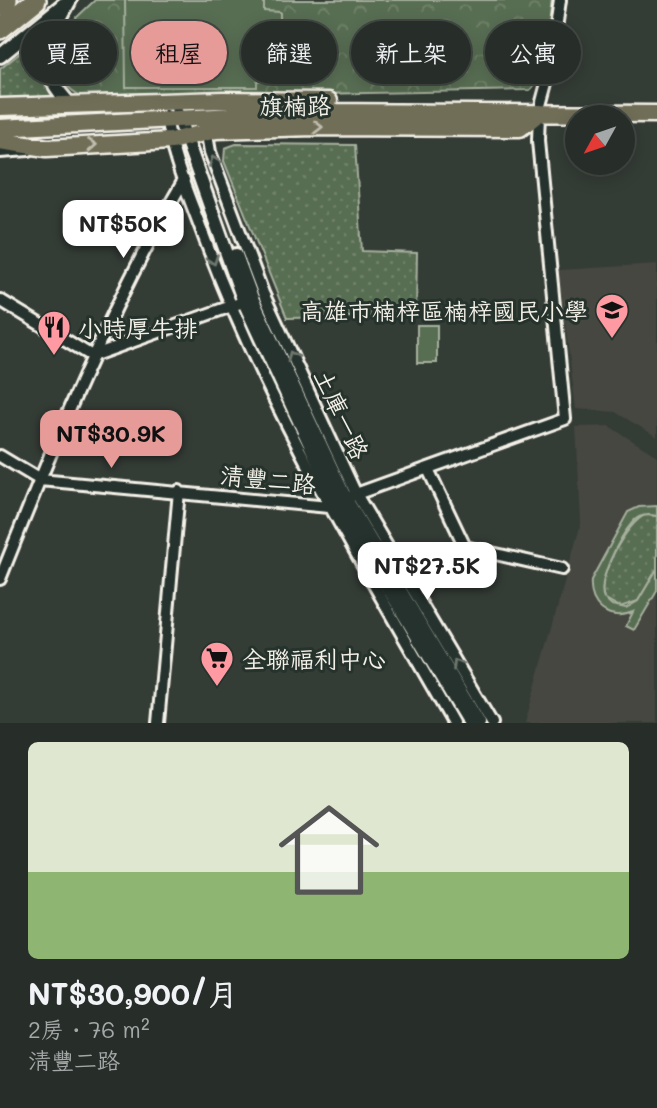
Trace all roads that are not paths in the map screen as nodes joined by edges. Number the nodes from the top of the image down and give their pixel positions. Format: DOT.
graph roads {
  1 [pos="7,0"];
  2 [pos="69,0"];
  3 [pos="560,0"];
  4 [pos="32,3"];
  5 [pos="0,6"];
  6 [pos="0,29"];
  7 [pos="0,56"];
  8 [pos="71,105"];
  9 [pos="0,107"];
  10 [pos="540,108"];
  11 [pos="657,109"];
  12 [pos="186,119"];
  13 [pos="0,128"];
  14 [pos="0,141"];
  15 [pos="47,148"];
  16 [pos="0,152"];
  17 [pos="184,180"];
  18 [pos="253,298"];
  19 [pos="0,300"];
  20 [pos="230,307"];
  21 [pos="92,356"];
  22 [pos="0,456"];
  23 [pos="428,469"];
  24 [pos="40,480"];
  25 [pos="179,491"];
  26 [pos="342,501"];
  27 [pos="562,569"];
  28 [pos="0,579"];
  29 [pos="158,723"];
  30 [pos="453,723"];
  31 [pos="469,723"];
  32 [pos="480,723"];
  33 [pos="492,723"];
  1 -- 5 [label="highway"];
  2 -- 7 [label="street"];
  2 -- 8 [label="street"];
  3 -- 10 [label="street"];
  4 -- 6 [label="highway"];
  8 -- 9 [label="main road, 旗楠路"];
  8 -- 12 [label="main road, 旗楠路"];
  10 -- 11 [label="main road, 旗楠路"];
  10 -- 12 [label="main road, 旗楠路"];
  10 -- 23 [label="street, 清豐二路"];
  12 -- 13 [label="main road, 旗楠路"];
  15 -- 12 [label="main road, 旗楠路, one-way"];
  12 -- 17 [label="street, 土庫一路"];
  12 -- 18 [label="street, 土庫一路"];
  18 -- 12 [label="street, 土庫一路, one-way"];
  14 -- 15 [label="main road, 旗楠路"];
  15 -- 16 [label="street, 旗楠路"];
  17 -- 20 [label="street, 土庫一路, one-way"];
  17 -- 21 [label="street"];
  18 -- 20 [label="street"];
  18 -- 26 [label="street, 土庫一路"];
  19 -- 21 [label="street"];
  20 -- 21 [label="street"];
  20 -- 26 [label="street, 土庫一路"];
  21 -- 24 [label="street"];
  22 -- 24 [label="street, 清豐二路"];
  23 -- 26 [label="street, 清豐二路"];
  23 -- 27 [label="street"];
  24 -- 25 [label="street, 清豐二路"];
  24 -- 28 [label="street"];
  25 -- 26 [label="street, 清豐二路"];
  25 -- 29 [label="street"];
  26 -- 30 [label="street, 土庫一路"];
  26 -- 31 [label="street, 土庫一路"];
  26 -- 32 [label="street, 土庫一路"];
  33 -- 26 [label="street, 土庫一路, one-way"];
}
